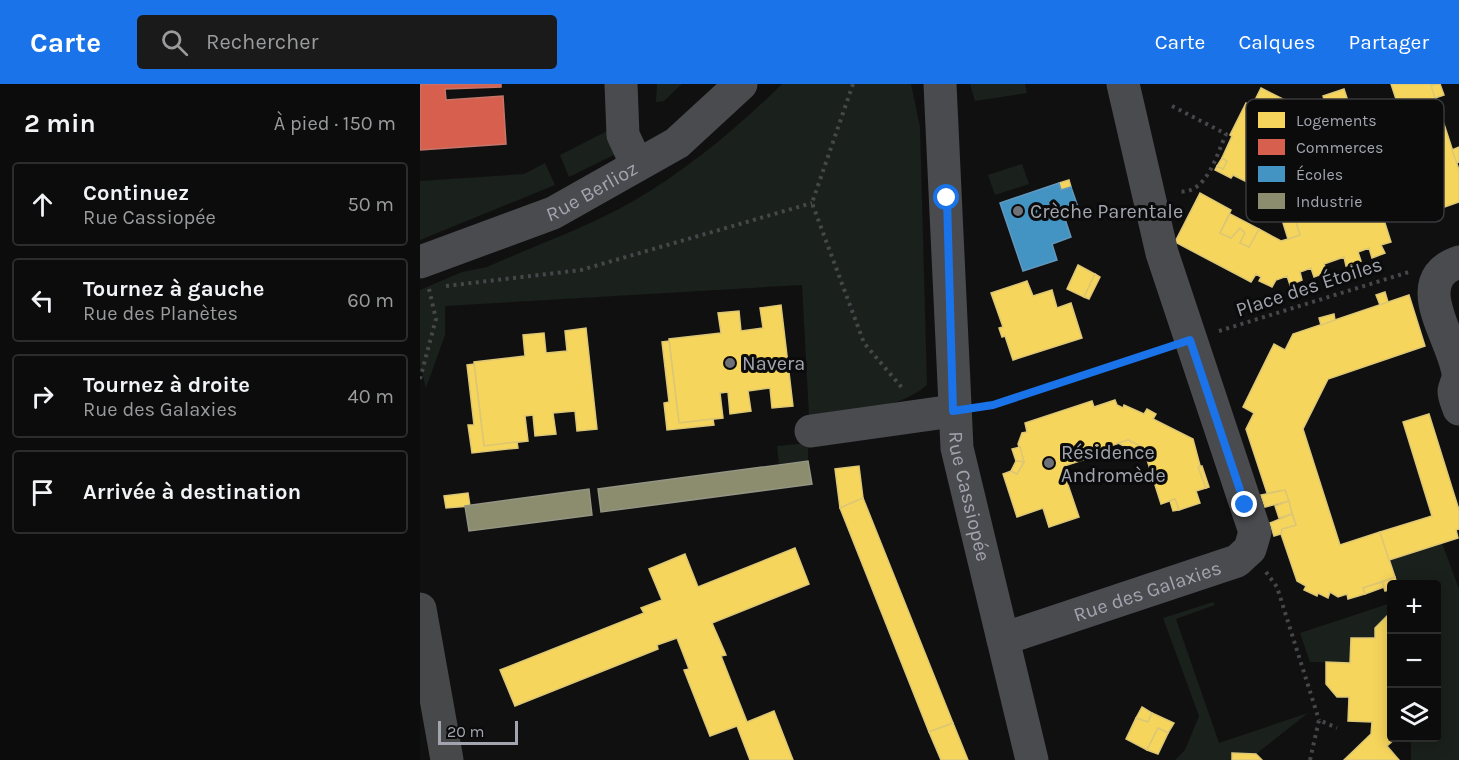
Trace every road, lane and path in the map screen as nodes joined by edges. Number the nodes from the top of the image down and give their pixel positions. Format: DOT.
graph roads {
  1 [pos="621,84"];
  2 [pos="741,84"];
  3 [pos="853,84"];
  4 [pos="940,84"];
  5 [pos="1124,84"];
  6 [pos="1172,106"];
  7 [pos="637,165"];
  8 [pos="1207,176"];
  9 [pos="812,203"];
  10 [pos="1448,269"];
  11 [pos="423,271"];
  12 [pos="1190,340"];
  13 [pos="420,379"];
  14 [pos="909,397"];
  15 [pos="1459,409"];
  16 [pos="953,411"];
  17 [pos="810,431"];
  18 [pos="1250,549"];
  19 [pos="420,609"];
  20 [pos="1003,639"];
  21 [pos="1319,720"];
  22 [pos="1337,728"];
  23 [pos="447,760"];
  24 [pos="1032,760"];
  25 [pos="1310,760"];
  1 -- 7 [label="street"];
  2 -- 7 [label="street, Rue Berlioz"];
  3 -- 9 [label="path"];
  4 -- 16 [label="street, Rue Cassiopée"];
  5 -- 12 [label="street"];
  6 -- 8 [label="path"];
  7 -- 11 [label="street, Rue Berlioz"];
  9 -- 11 [label="path"];
  9 -- 14 [label="path"];
  10 -- 12 [label="path, Place des Étoiles"];
  10 -- 15 [label="street"];
  11 -- 13 [label="path"];
  12 -- 16 [label="path, Place des Étoiles"];
  12 -- 18 [label="street"];
  16 -- 17 [label="street"];
  16 -- 20 [label="street, Rue Cassiopée"];
  18 -- 20 [label="street, Rue des Galaxies"];
  18 -- 21 [label="path"];
  19 -- 23 [label="main road"];
  20 -- 24 [label="street, Rue Cassiopée"];
  21 -- 22 [label="path"];
  21 -- 25 [label="path"];
}
